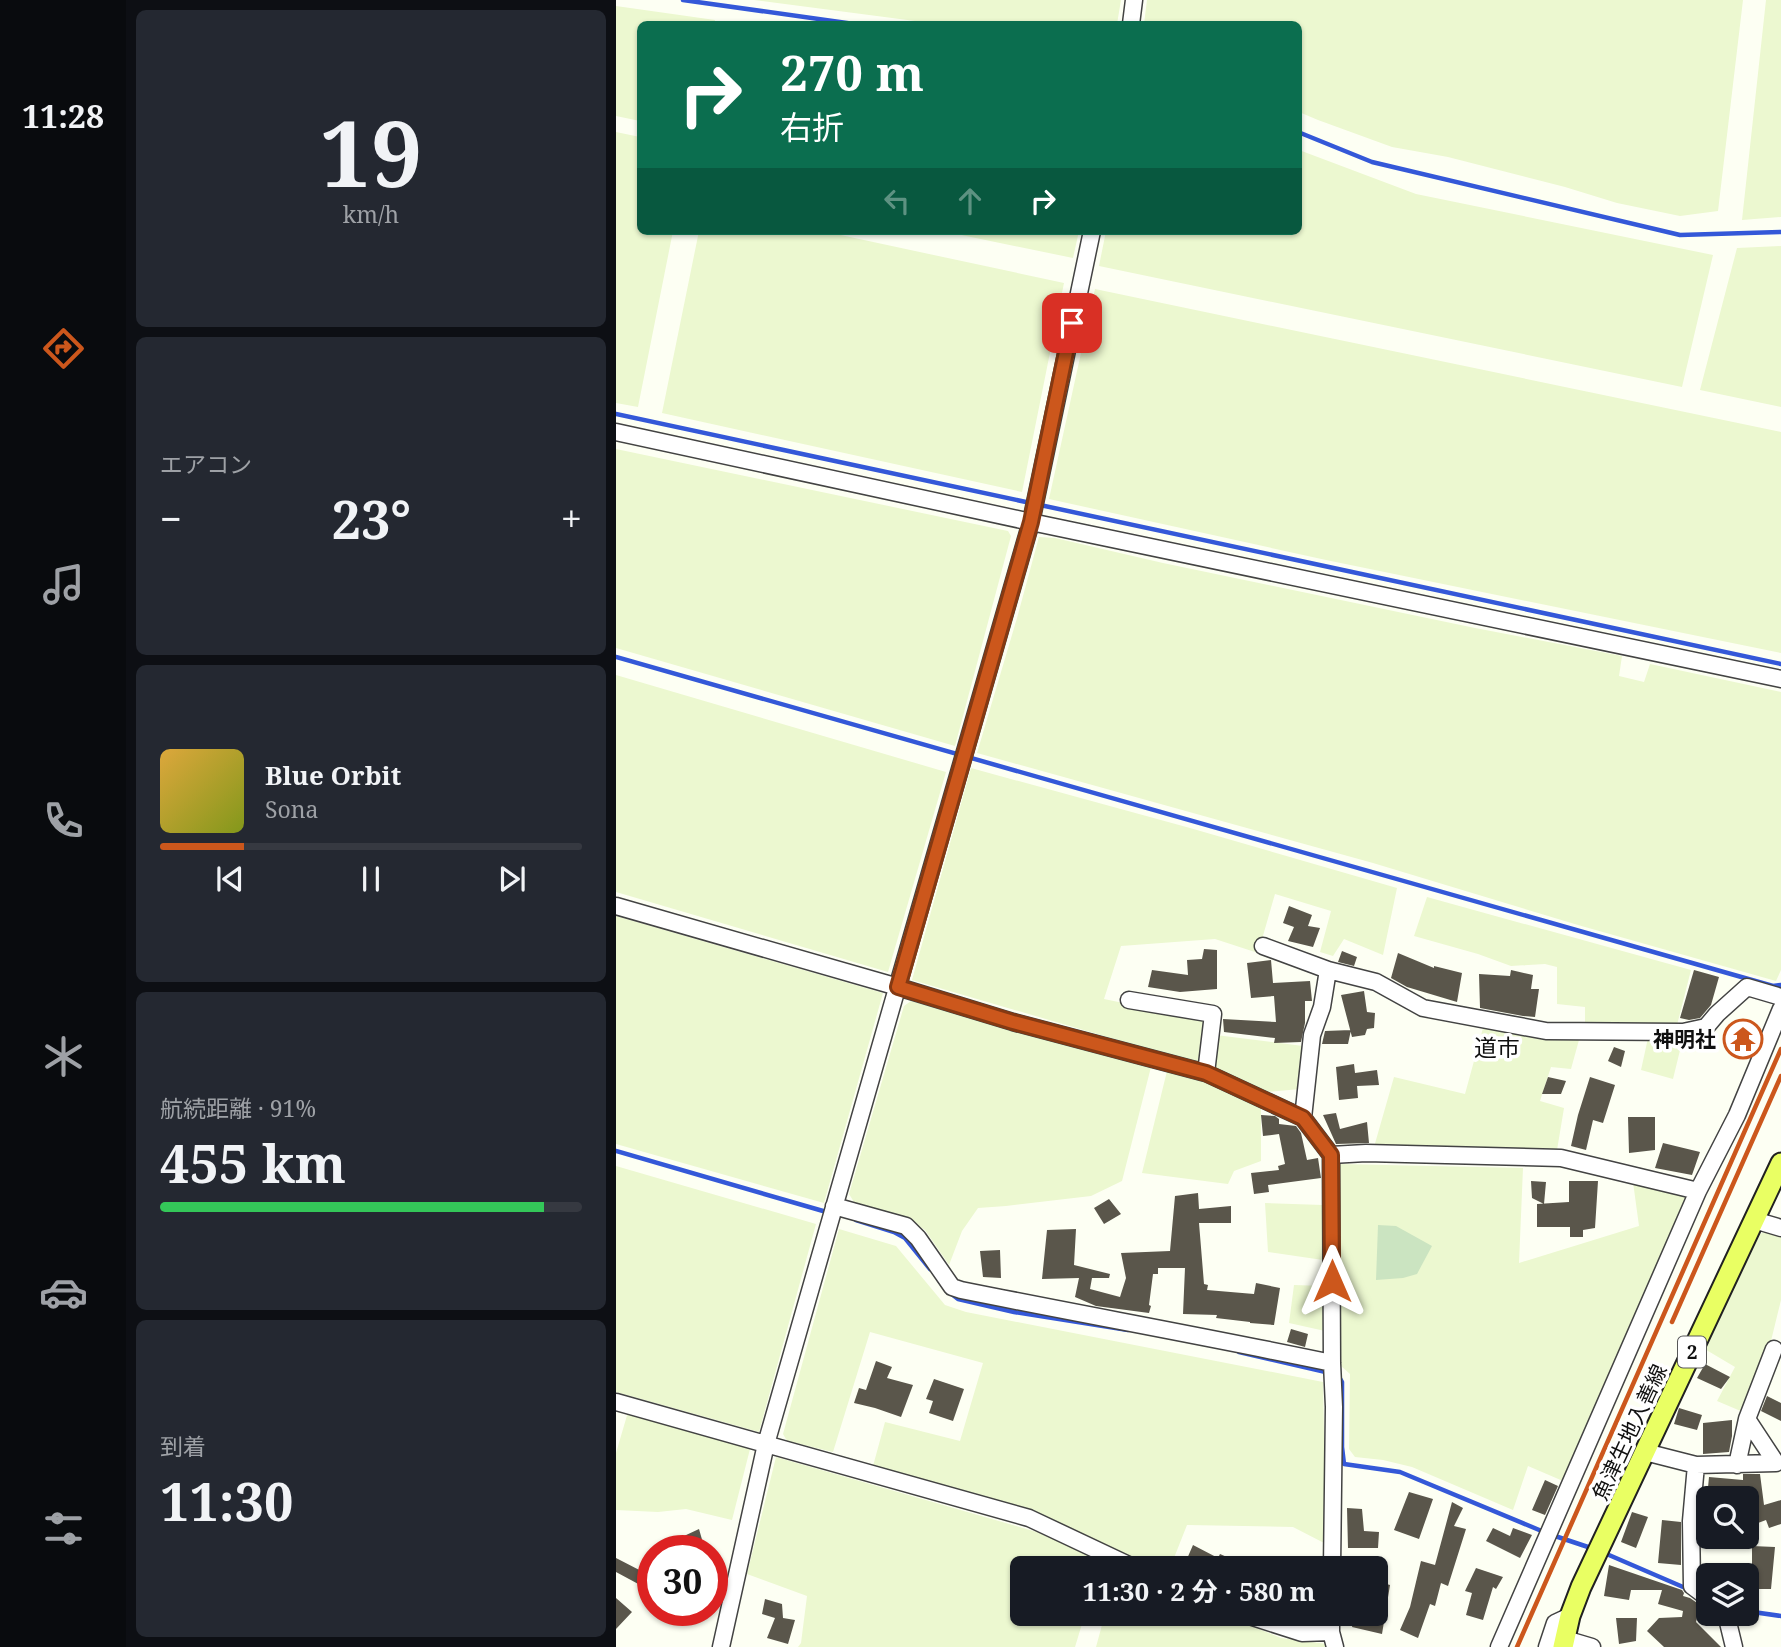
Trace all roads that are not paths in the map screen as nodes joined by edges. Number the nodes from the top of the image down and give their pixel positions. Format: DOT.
graph roads {
  1 [pos="1134,0"];
  2 [pos="1131,21"];
  3 [pos="1091,235"];
  4 [pos="616,432"];
  5 [pos="1031,522"];
  6 [pos="1781,679"];
  7 [pos="616,906"];
  8 [pos="1263,946"];
  9 [pos="1328,970"];
  10 [pos="898,987"];
  11 [pos="1781,997"];
  12 [pos="1129,1000"];
  13 [pos="1781,1009"];
  14 [pos="1206,1073"];
  15 [pos="1303,1118"];
  16 [pos="1331,1155"];
  17 [pos="1781,1163"];
  18 [pos="1698,1191"];
  19 [pos="834,1206"];
  20 [pos="1754,1220"];
  21 [pos="1781,1227"];
  22 [pos="1774,1349"];
  23 [pos="1332,1363"];
  24 [pos="616,1402"];
  25 [pos="1746,1419"];
  26 [pos="766,1444"];
  27 [pos="1645,1452"];
  28 [pos="1696,1465"];
  29 [pos="1737,1465"];
  30 [pos="1778,1466"];
  31 [pos="1110,1556"];
  32 [pos="1332,1556"];
  33 [pos="1696,1589"];
  34 [pos="1280,1626"];
  35 [pos="1729,1626"];
  36 [pos="1333,1639"];
  37 [pos="1565,1644"];
  38 [pos="721,1647"];
  39 [pos="1499,1647"];
  40 [pos="1592,1647"];
  41 [pos="1734,1647"];
  1 -- 2 [label="street"];
  3 -- 5 [label="street"];
  4 -- 5 [label="street"];
  5 -- 6 [label="street"];
  5 -- 10 [label="street"];
  7 -- 10 [label="street"];
  8 -- 9 [label="street"];
  9 -- 11 [label="street"];
  9 -- 15 [label="street"];
  10 -- 14 [label="street"];
  10 -- 19 [label="street"];
  12 -- 14 [label="street"];
  13 -- 18 [label="street"];
  14 -- 15 [label="street"];
  15 -- 16 [label="street"];
  16 -- 18 [label="street"];
  16 -- 23 [label="street"];
  17 -- 20 [label="main road, 魚津生地入善線 / 2"];
  18 -- 39 [label="street"];
  19 -- 23 [label="street"];
  19 -- 26 [label="street"];
  20 -- 21 [label="street"];
  20 -- 27 [label="main road, 魚津生地入善線 / 2"];
  22 -- 25 [label="street"];
  23 -- 32 [label="street"];
  24 -- 26 [label="street"];
  25 -- 29 [label="street"];
  25 -- 30 [label="street"];
  26 -- 31 [label="street"];
  26 -- 38 [label="street"];
  27 -- 28 [label="street"];
  27 -- 37 [label="main road, 魚津生地入善線 / 2"];
  28 -- 29 [label="street"];
  28 -- 33 [label="street"];
  29 -- 30 [label="street"];
  34 -- 36 [label="street"];
  35 -- 41 [label="street"];
  37 -- 40 [label="street"];
}
